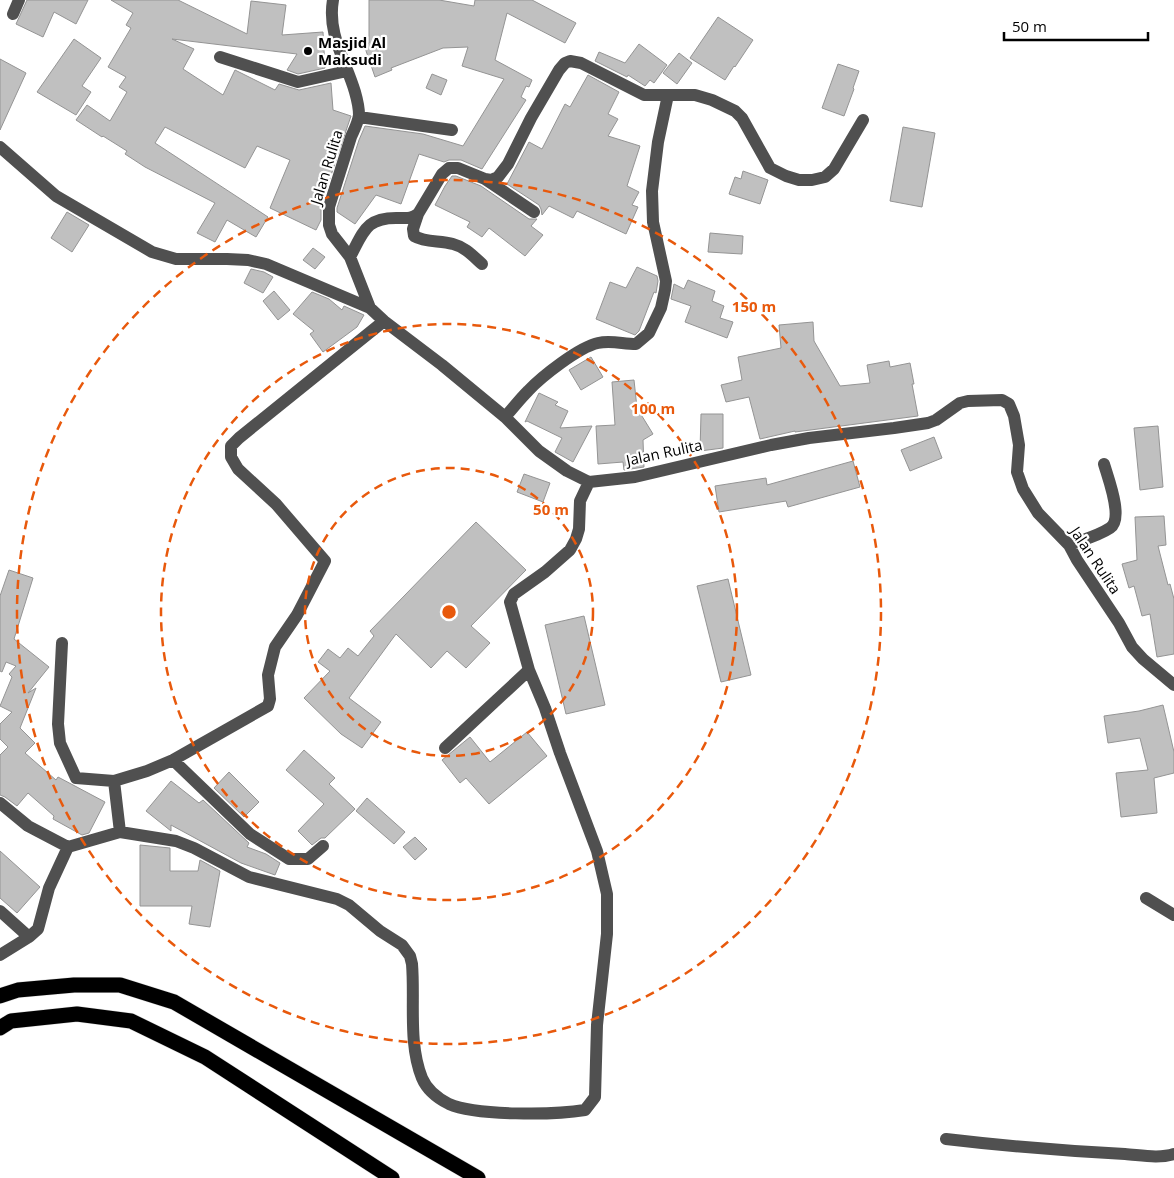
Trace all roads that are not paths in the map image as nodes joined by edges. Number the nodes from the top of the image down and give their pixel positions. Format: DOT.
graph roads {
  1 [pos="19,0"];
  2 [pos="333,0"];
  3 [pos="13,14"];
  4 [pos="220,57"];
  5 [pos="347,71"];
  6 [pos="668,96"];
  7 [pos="359,117"];
  8 [pos="863,120"];
  9 [pos="452,130"];
  10 [pos="0,147"];
  11 [pos="485,179"];
  12 [pos="534,212"];
  13 [pos="418,214"];
  14 [pos="350,257"];
  15 [pos="482,264"];
  16 [pos="370,308"];
  17 [pos="384,321"];
  18 [pos="505,417"];
  19 [pos="1104,464"];
  20 [pos="589,482"];
  21 [pos="1069,546"];
  22 [pos="62,643"];
  23 [pos="529,670"];
  24 [pos="1172,683"];
  25 [pos="445,748"];
  26 [pos="173,760"];
  27 [pos="114,781"];
  28 [pos="0,802"];
  29 [pos="120,832"];
  30 [pos="323,846"];
  31 [pos="68,847"];
  32 [pos="1146,898"];
  33 [pos="0,911"];
  34 [pos="1174,915"];
  35 [pos="29,937"];
  36 [pos="0,954"];
  37 [pos="0,996"];
  38 [pos="0,1028"];
  39 [pos="946,1139"];
  40 [pos="1174,1154"];
  41 [pos="392,1178"];
  42 [pos="478,1178"];
  1 -- 3 [label="street"];
  2 -- 5 [label="street, Jalan Rulita"];
  4 -- 5 [label="street"];
  5 -- 7 [label="street, Jalan Rulita"];
  6 -- 8 [label="street"];
  6 -- 11 [label="street"];
  6 -- 18 [label="street"];
  7 -- 9 [label="street"];
  7 -- 14 [label="street, Jalan Rulita"];
  10 -- 16 [label="street"];
  11 -- 12 [label="street"];
  11 -- 13 [label="street"];
  13 -- 14 [label="street"];
  13 -- 15 [label="street"];
  14 -- 16 [label="street, Jalan Rulita"];
  16 -- 17 [label="street, Jalan Rulita"];
  17 -- 18 [label="street, Jalan Rulita"];
  17 -- 26 [label="street"];
  18 -- 20 [label="street, Jalan Rulita"];
  19 -- 21 [label="street"];
  20 -- 21 [label="street, Jalan Rulita"];
  20 -- 23 [label="street"];
  21 -- 24 [label="street, Jalan Rulita"];
  22 -- 27 [label="street"];
  23 -- 25 [label="street"];
  23 -- 29 [label="street"];
  26 -- 27 [label="street"];
  26 -- 30 [label="street"];
  27 -- 29 [label="street"];
  28 -- 31 [label="street"];
  29 -- 31 [label="street"];
  31 -- 35 [label="street"];
  32 -- 34 [label="street"];
  33 -- 35 [label="street"];
  35 -- 36 [label="street"];
  37 -- 42 [label="highway"];
  38 -- 41 [label="highway"];
  39 -- 40 [label="street"];
}
